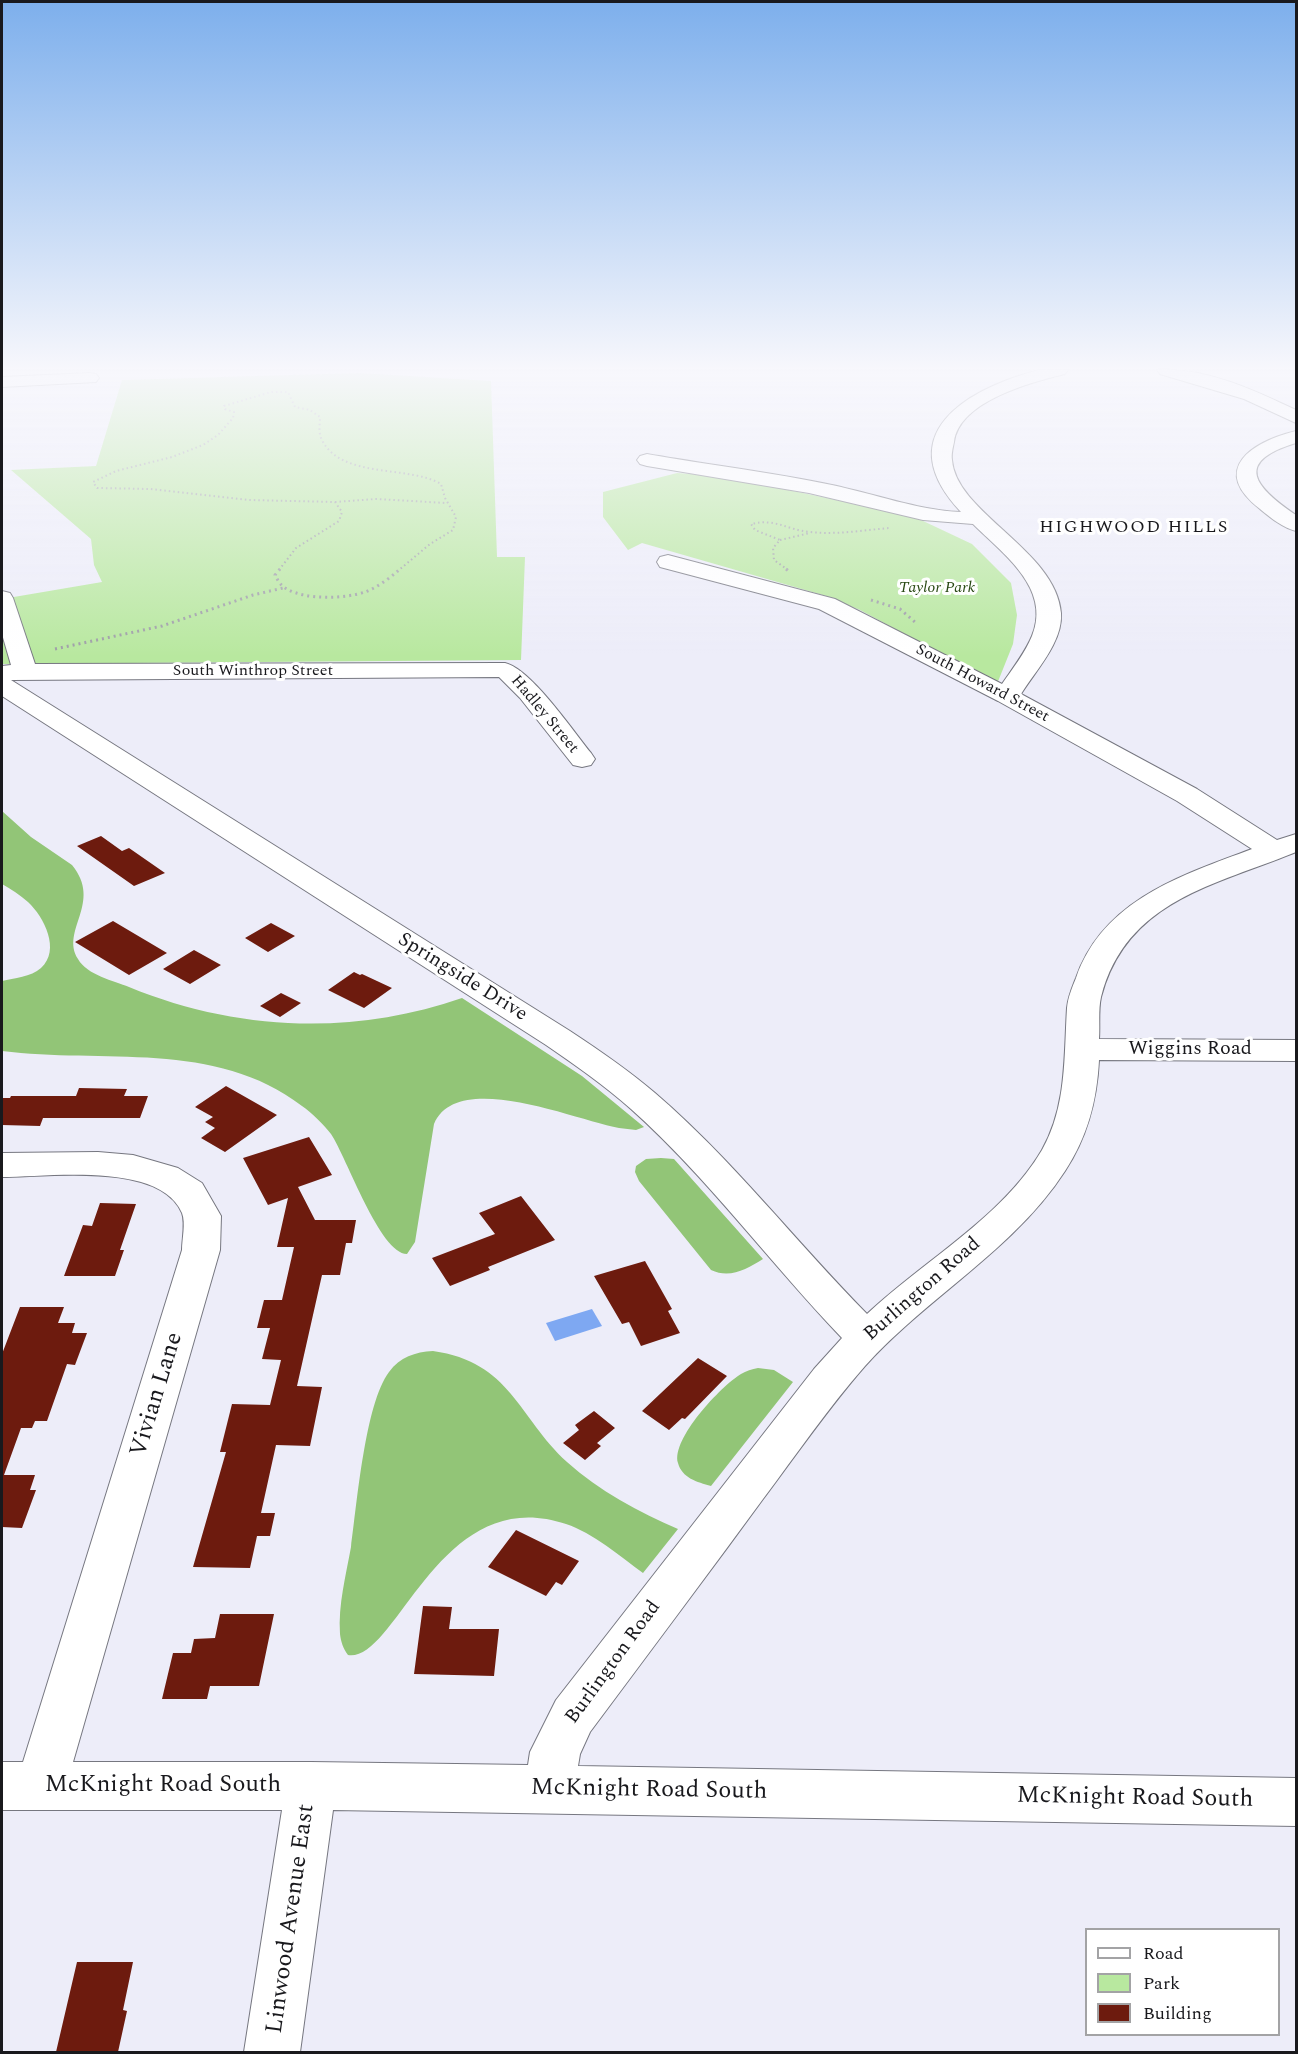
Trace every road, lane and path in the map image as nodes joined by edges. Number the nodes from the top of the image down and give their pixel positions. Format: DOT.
graph roads {
  1 [pos="142,466"];
  2 [pos="368,466"];
  3 [pos="683,466"];
  4 [pos="944,466"];
  5 [pos="1249,466"];
  6 [pos="335,502"];
  7 [pos="446,502"];
  8 [pos="979,517"];
  9 [pos="1296,525"];
  10 [pos="891,528"];
  11 [pos="811,532"];
  12 [pos="780,540"];
  13 [pos="668,562"];
  14 [pos="793,573"];
  15 [pos="282,588"];
  16 [pos="2,598"];
  17 [pos="868,599"];
  18 [pos="922,626"];
  19 [pos="505,670"];
  20 [pos="11,680"];
  21 [pos="1006,696"];
  22 [pos="582,759"];
  23 [pos="1286,847"];
  24 [pos="1083,1049"];
  25 [pos="1296,1051"];
  26 [pos="2,1165"];
  27 [pos="866,1338"];
  28 [pos="21,1786"];
  29 [pos="311,1786"];
  30 [pos="550,1789"];
  31 [pos="1296,1802"];
  32 [pos="272,2052"];
  1 -- 6 [label="path"];
  2 -- 7 [label="path"];
  3 -- 8 [label="street"];
  4 -- 8 [label="street"];
  5 -- 9 [label="street"];
  6 -- 7 [label="path"];
  6 -- 15 [label="path"];
  7 -- 15 [label="path"];
  8 -- 21 [label="street"];
  10 -- 11 [label="path"];
  11 -- 12 [label="path"];
  11 -- 12 [label="path"];
  12 -- 14 [label="path"];
  13 -- 21 [label="street, South Howard Street"];
  15 -- 20 [label="path"];
  16 -- 20 [label="street"];
  17 -- 18 [label="path"];
  19 -- 20 [label="street, South Winthrop Street"];
  19 -- 22 [label="street, Hadley Street"];
  20 -- 27 [label="street, Springside Drive"];
  21 -- 23 [label="street, South Howard Street"];
  23 -- 24 [label="street, Burlington Road"];
  24 -- 25 [label="street, Wiggins Road"];
  24 -- 27 [label="street, Burlington Road"];
  26 -- 28 [label="street, Vivian Lane"];
  27 -- 30 [label="street, Burlington Road"];
  28 -- 29 [label="street, McKnight Road South"];
  29 -- 30 [label="street, McKnight Road South"];
  29 -- 32 [label="street, Linwood Avenue East"];
  30 -- 31 [label="street, McKnight Road South"];
}
